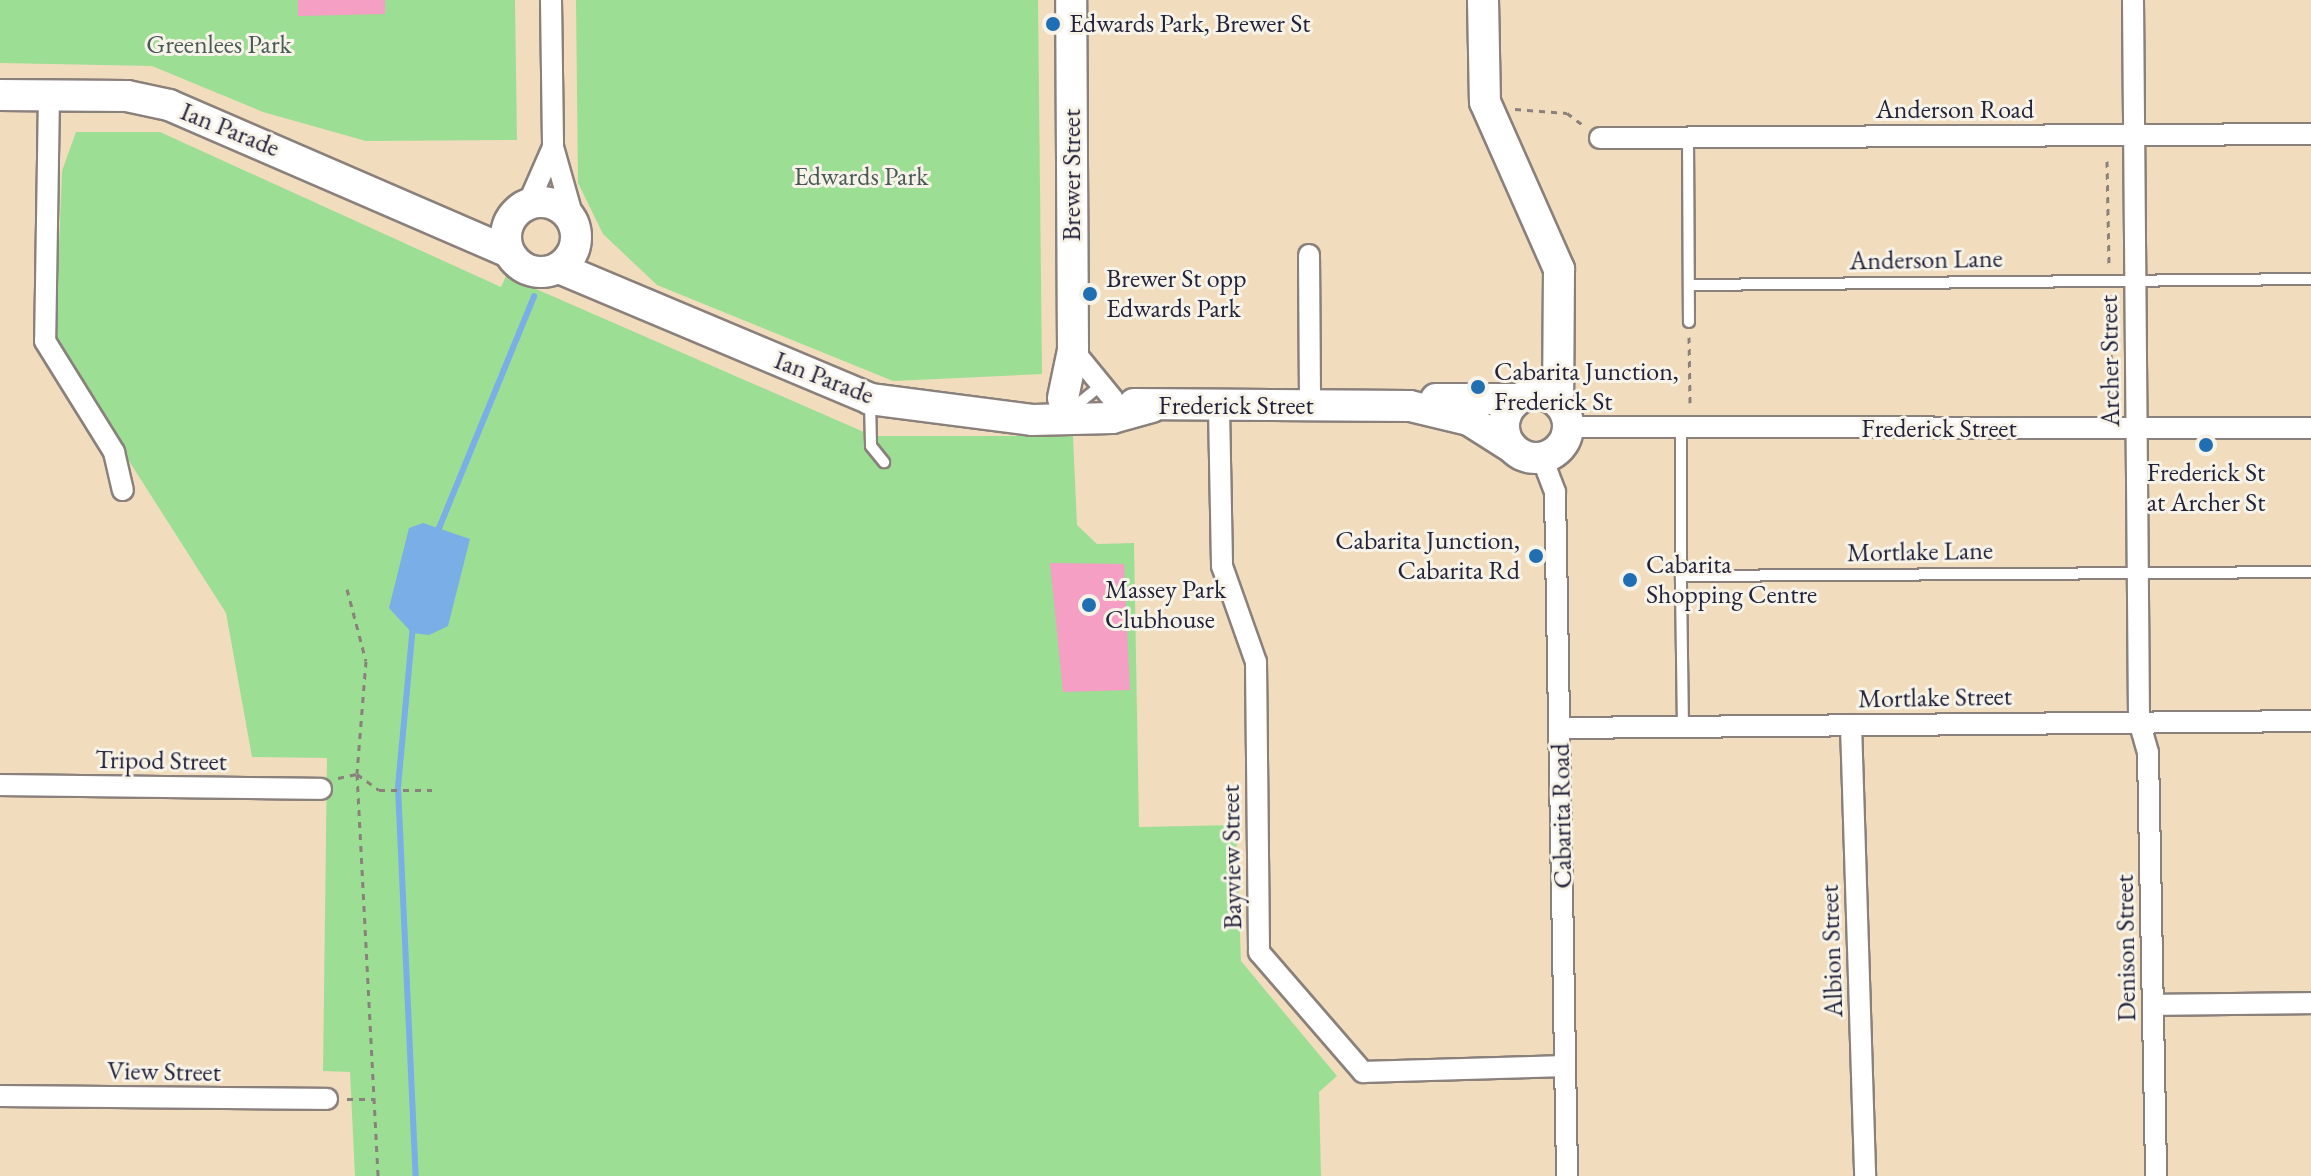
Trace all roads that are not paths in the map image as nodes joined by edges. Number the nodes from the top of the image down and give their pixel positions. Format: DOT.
graph roads {
  1 [pos="551,0"];
  2 [pos="1071,0"];
  3 [pos="1483,0"];
  4 [pos="2133,0"];
  5 [pos="0,95"];
  6 [pos="49,95"];
  7 [pos="2311,134"];
  8 [pos="2134,135"];
  9 [pos="1688,137"];
  10 [pos="1600,138"];
  11 [pos="553,147"];
  12 [pos="519,212"];
  13 [pos="448,222"];
  14 [pos="576,230"];
  15 [pos="1309,255"];
  16 [pos="508,263"];
  17 [pos="554,279"];
  18 [pos="2311,279"];
  19 [pos="2135,280"];
  20 [pos="1689,285"];
  21 [pos="624,293"];
  22 [pos="1689,322"];
  23 [pos="870,399"];
  24 [pos="1517,399"];
  25 [pos="1084,404"];
  26 [pos="1310,406"];
  27 [pos="1410,406"];
  28 [pos="1152,407"];
  29 [pos="1219,408"];
  30 [pos="1563,414"];
  31 [pos="2311,428"];
  32 [pos="2137,429"];
  33 [pos="1681,430"];
  34 [pos="1510,446"];
  35 [pos="1542,458"];
  36 [pos="884,462"];
  37 [pos="123,490"];
  38 [pos="2138,572"];
  39 [pos="2311,572"];
  40 [pos="1681,576"];
  41 [pos="2139,721"];
  42 [pos="2311,721"];
  43 [pos="1851,725"];
  44 [pos="1560,728"];
  45 [pos="1683,728"];
  46 [pos="0,785"];
  47 [pos="321,789"];
  48 [pos="2311,1003"];
  49 [pos="2153,1005"];
  50 [pos="1565,1066"];
  51 [pos="0,1096"];
  52 [pos="327,1099"];
  53 [pos="1567,1176"];
  54 [pos="1865,1176"];
  55 [pos="2156,1176"];
  1 -- 11 [label="street"];
  2 -- 25 [label="main road, Brewer Street"];
  3 -- 30 [label="main road"];
  4 -- 8 [label="street, Archer Street"];
  5 -- 6 [label="main road, Ian Parade"];
  6 -- 13 [label="main road, Ian Parade"];
  6 -- 37 [label="street"];
  7 -- 8 [label="street, Anderson Road"];
  8 -- 9 [label="street, Anderson Road"];
  8 -- 19 [label="street, Archer Street"];
  9 -- 10 [label="street, Anderson Road"];
  9 -- 20 [label="lane"];
  11 -- 12 [label="street"];
  11 -- 14 [label="street"];
  12 -- 13 [label="main road, Ian Parade"];
  12 -- 14 [label="main road"];
  12 -- 16 [label="main road"];
  13 -- 16 [label="main road, Ian Parade"];
  14 -- 17 [label="main road"];
  14 -- 21 [label="main road, Ian Parade"];
  15 -- 26 [label="street"];
  16 -- 17 [label="main road"];
  17 -- 21 [label="main road, Ian Parade"];
  18 -- 19 [label="lane, Anderson Lane"];
  19 -- 20 [label="lane, Anderson Lane"];
  19 -- 32 [label="street, Archer Street"];
  20 -- 22 [label="lane"];
  21 -- 23 [label="main road, Ian Parade"];
  23 -- 25 [label="main road, Ian Parade"];
  23 -- 36 [label="lane"];
  24 -- 27 [label="main road, Frederick Street"];
  24 -- 30 [label="main road"];
  24 -- 34 [label="main road"];
  25 -- 28 [label="main road, Ian Parade"];
  26 -- 27 [label="main road, Frederick Street"];
  26 -- 29 [label="main road, Frederick Street"];
  27 -- 34 [label="main road, Frederick Street"];
  28 -- 29 [label="main road, Frederick Street"];
  29 -- 50 [label="street, Bayview Street"];
  30 -- 33 [label="street, Frederick Street"];
  30 -- 35 [label="main road"];
  31 -- 32 [label="street, Frederick Street"];
  32 -- 33 [label="street, Frederick Street"];
  32 -- 38 [label="street, Archer Street"];
  33 -- 40 [label="lane"];
  34 -- 35 [label="main road"];
  35 -- 44 [label="street, Cabarita Road"];
  38 -- 39 [label="lane, Mortlake Lane"];
  38 -- 40 [label="lane, Mortlake Lane"];
  38 -- 41 [label="street, Archer Street"];
  40 -- 45 [label="lane"];
  41 -- 42 [label="street, Mortlake Street"];
  41 -- 43 [label="street, Mortlake Street"];
  41 -- 49 [label="street, Denison Street"];
  43 -- 45 [label="street, Mortlake Street"];
  43 -- 54 [label="street, Albion Street"];
  44 -- 45 [label="street, Mortlake Street"];
  44 -- 50 [label="street, Cabarita Road"];
  46 -- 47 [label="street, Tripod Street"];
  48 -- 49 [label="street"];
  49 -- 55 [label="street, Denison Street"];
  50 -- 53 [label="street, Cabarita Road"];
  51 -- 52 [label="street, View Street"];
}
